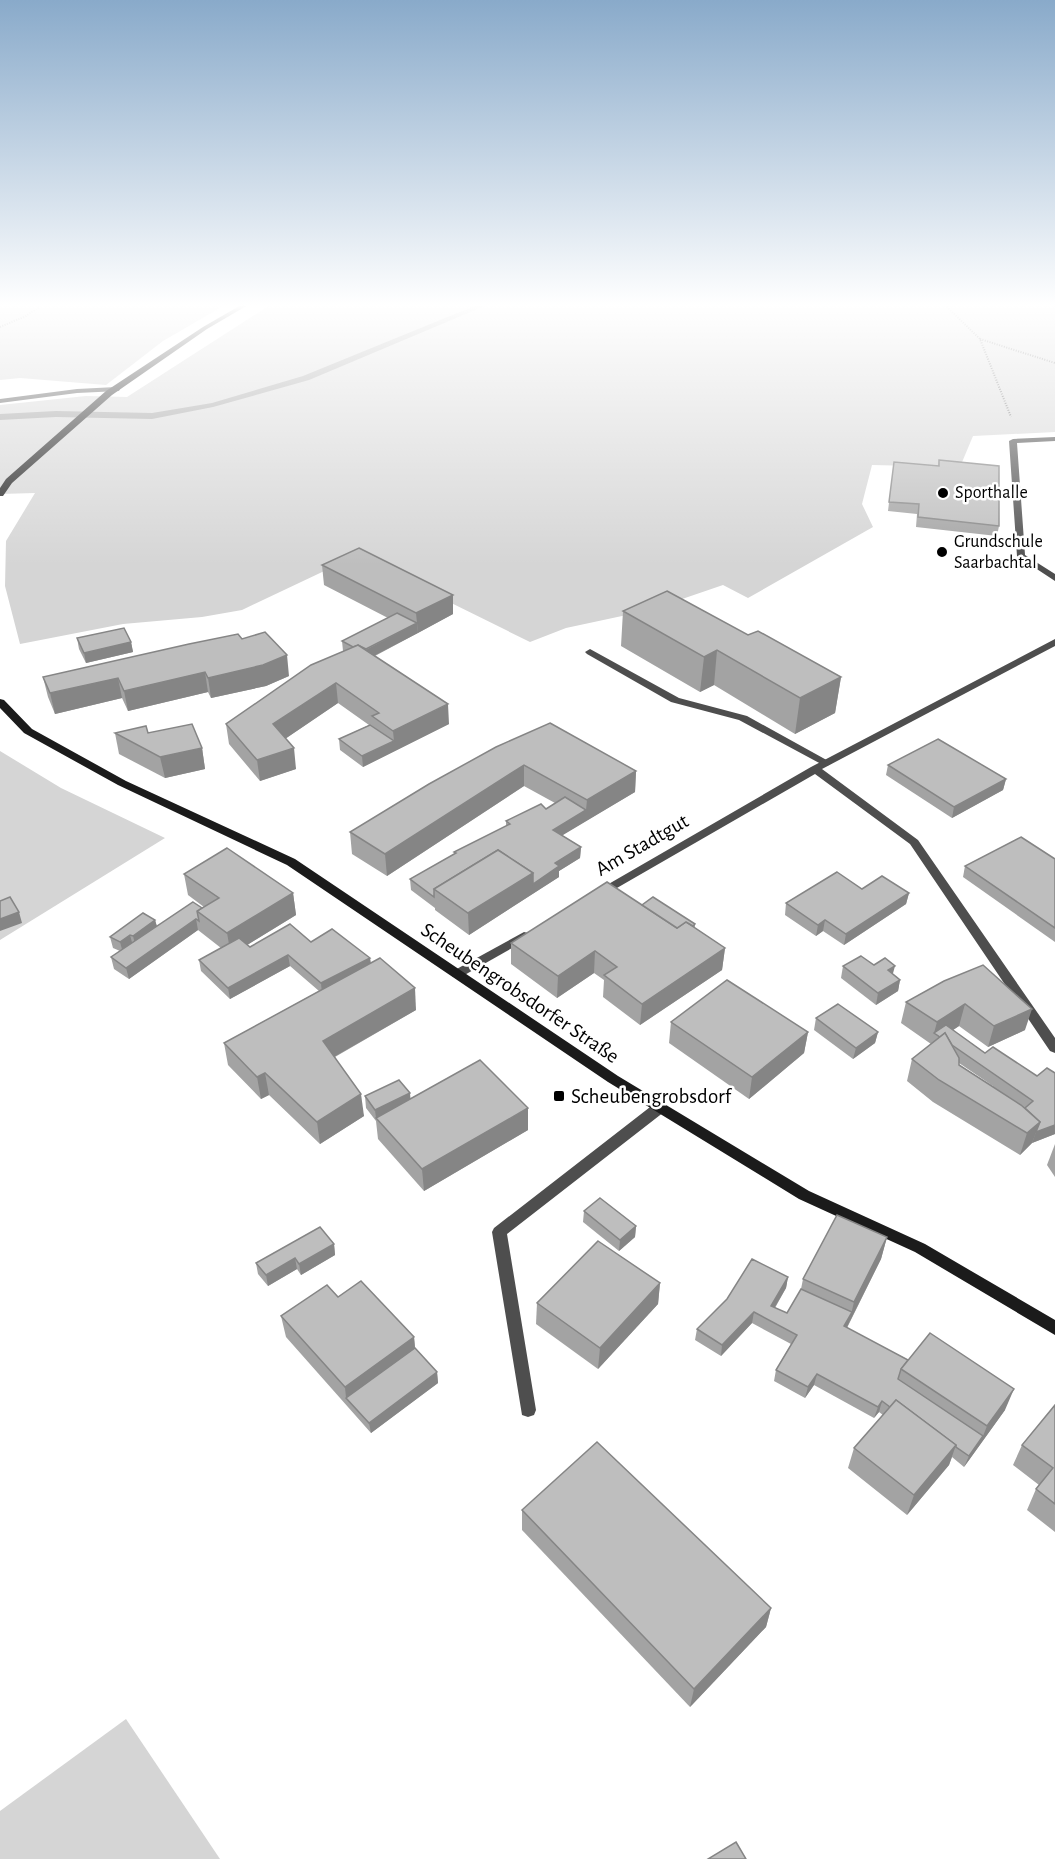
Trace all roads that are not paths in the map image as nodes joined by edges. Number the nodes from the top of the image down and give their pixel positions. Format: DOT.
graph roads {
  1 [pos="71,392"];
  2 [pos="111,392"];
  3 [pos="0,401"];
  4 [pos="1055,439"];
  5 [pos="0,494"];
  6 [pos="1055,578"];
  7 [pos="1055,642"];
  8 [pos="590,652"];
  9 [pos="0,702"];
  10 [pos="826,763"];
  11 [pos="815,769"];
  12 [pos="590,898"];
  13 [pos="539,927"];
  14 [pos="457,974"];
  15 [pos="1055,1048"];
  16 [pos="659,1108"];
  17 [pos="1055,1328"];
  18 [pos="528,1410"];
  1 -- 3 [label="street"];
  2 -- 5 [label="main road"];
  4 -- 6 [label="street"];
  7 -- 10 [label="street, Am Stadtgut"];
  8 -- 10 [label="street"];
  9 -- 14 [label="main road, Scheubengrobsdorfer Straße"];
  10 -- 11 [label="street, Am Stadtgut"];
  11 -- 12 [label="street, Am Stadtgut"];
  11 -- 15 [label="street"];
  13 -- 14 [label="street"];
  14 -- 16 [label="main road, Scheubengrobsdorfer Straße"];
  16 -- 17 [label="main road, Scheubengrobsdorfer Straße"];
  16 -- 18 [label="street"];
}
